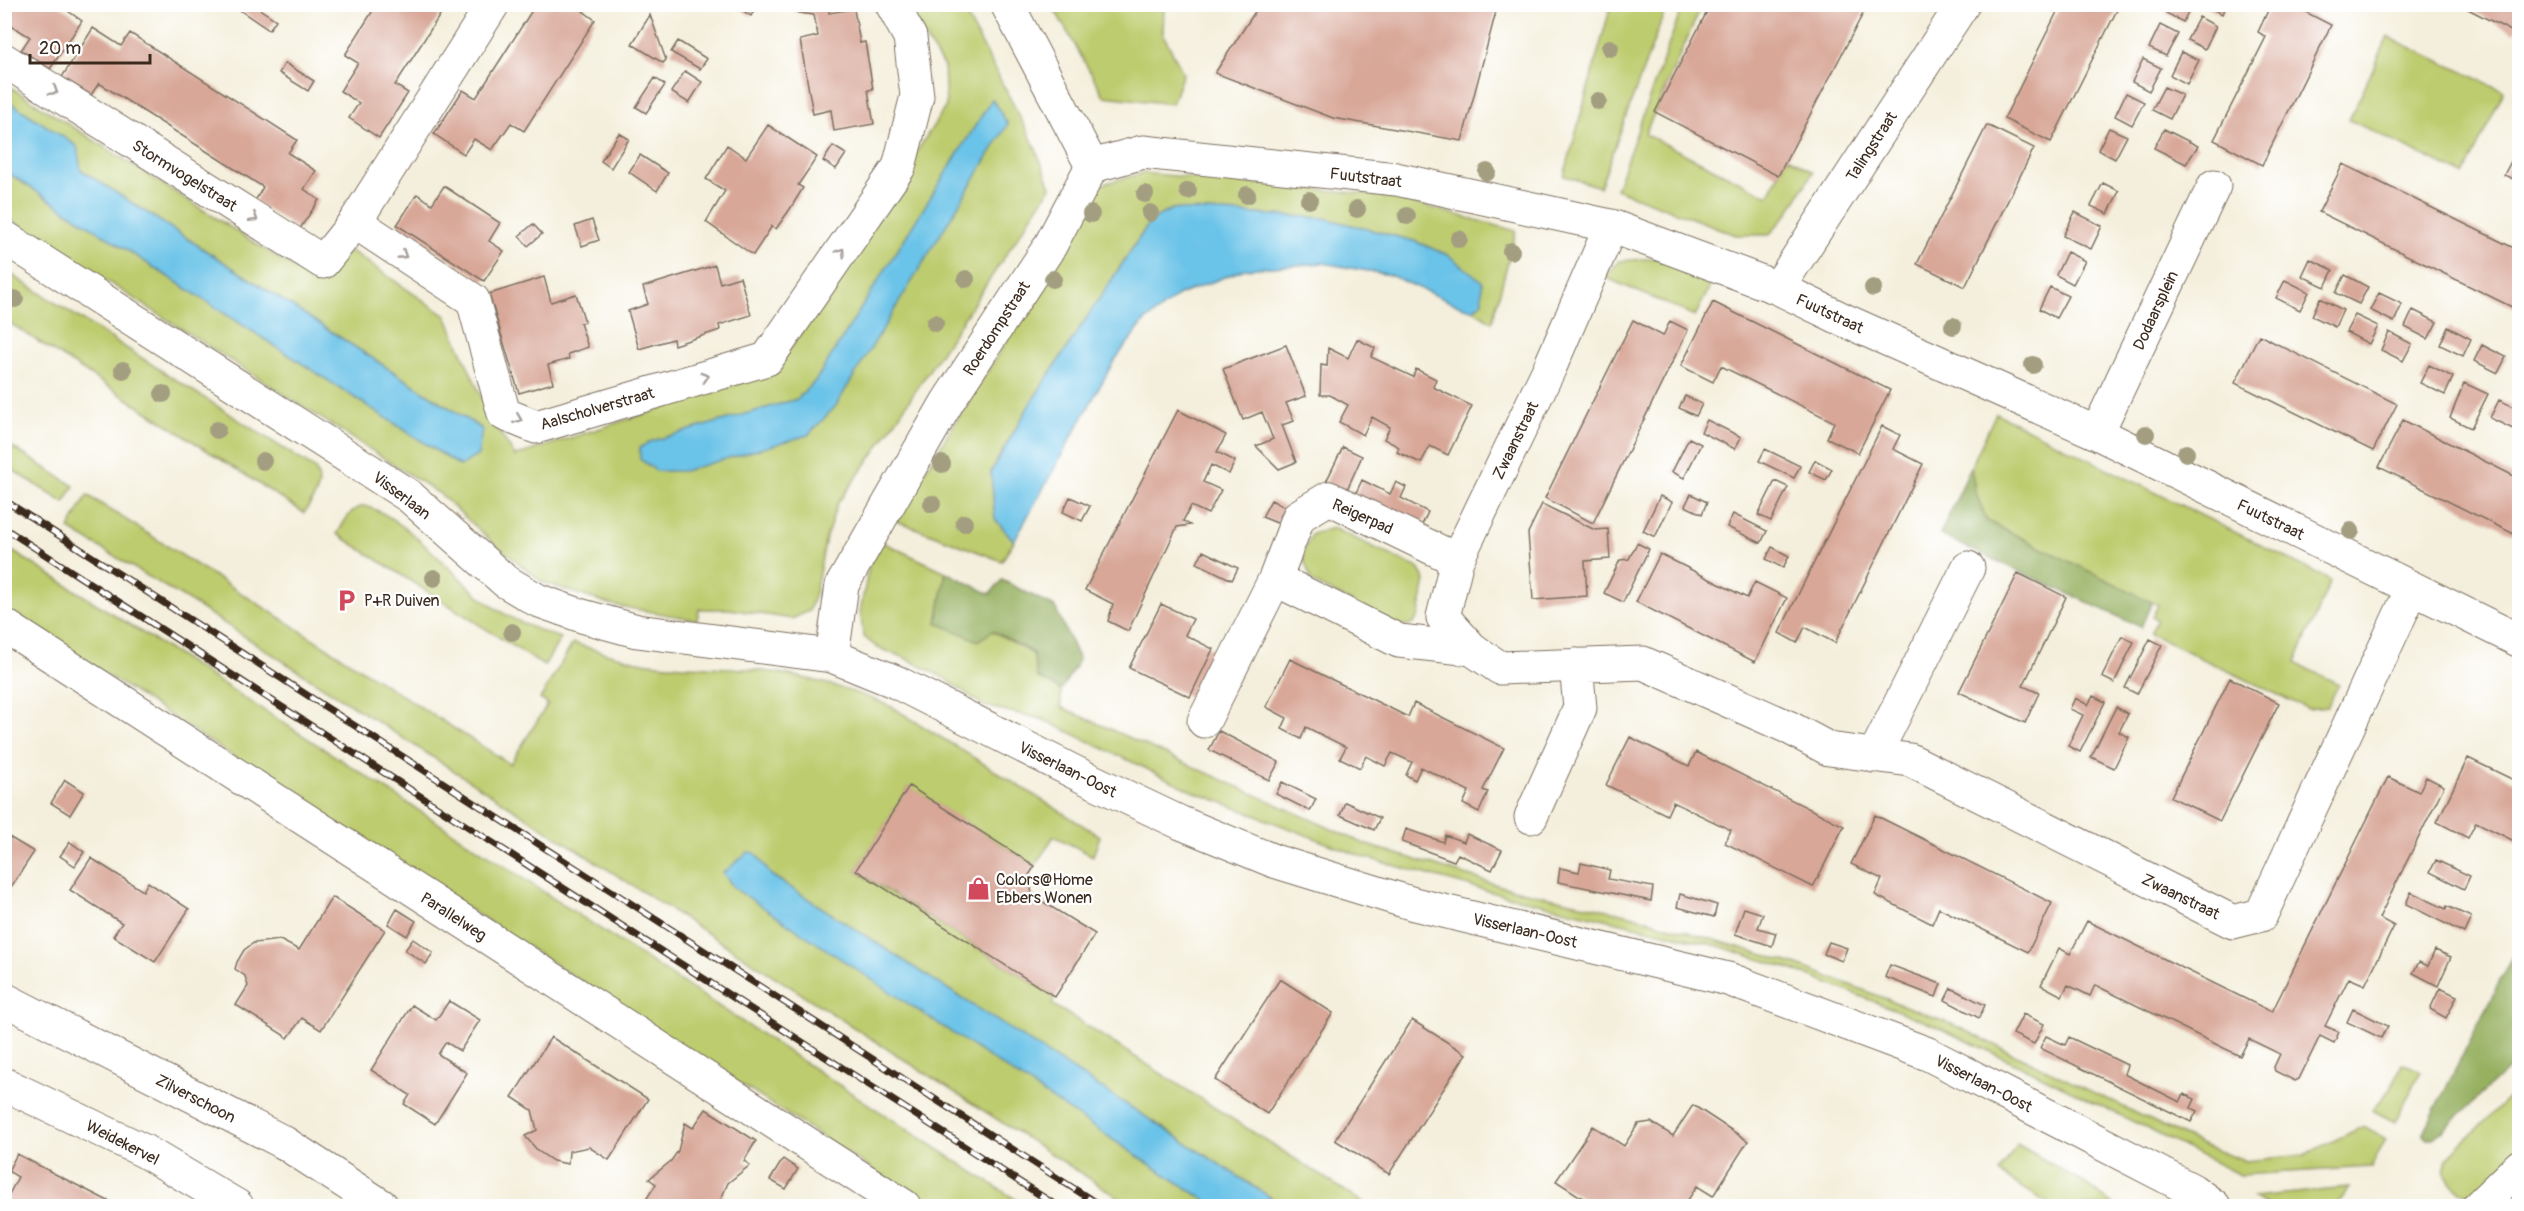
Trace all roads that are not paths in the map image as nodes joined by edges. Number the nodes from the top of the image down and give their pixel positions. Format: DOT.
graph roads {
  1 [pos="493,4"];
  2 [pos="892,4"];
  3 [pos="1007,4"];
  4 [pos="1963,4"];
  5 [pos="4,60"];
  6 [pos="1092,166"];
  7 [pos="2214,186"];
  8 [pos="355,222"];
  9 [pos="1611,226"];
  10 [pos="4,237"];
  11 [pos="1778,288"];
  12 [pos="2097,433"];
  13 [pos="1457,560"];
  14 [pos="1968,568"];
  15 [pos="1275,579"];
  16 [pos="2412,589"];
  17 [pos="4,625"];
  18 [pos="2520,641"];
  19 [pos="1472,650"];
  20 [pos="832,656"];
  21 [pos="1576,665"];
  22 [pos="1204,721"];
  23 [pos="1874,756"];
  24 [pos="1531,817"];
  25 [pos="4,999"];
  26 [pos="4,1084"];
  27 [pos="2520,1166"];
  28 [pos="237,1206"];
  29 [pos="382,1206"];
  30 [pos="904,1206"];
  31 [pos="2214,1206"];
  32 [pos="2479,1206"];
  1 -- 8 [label="street"];
  8 -- 2 [label="street, Aalscholverstraat, one-way"];
  3 -- 6 [label="street"];
  4 -- 11 [label="street, Talingstraat"];
  5 -- 8 [label="street, Stormvogelstraat, one-way"];
  6 -- 9 [label="street, Fuutstraat"];
  6 -- 20 [label="street, Roerdompstraat"];
  7 -- 12 [label="street, Dodaarsplein"];
  9 -- 11 [label="street, Fuutstraat"];
  9 -- 13 [label="street, Zwaanstraat"];
  10 -- 20 [label="street, Visserlaan"];
  11 -- 12 [label="street, Fuutstraat"];
  12 -- 16 [label="street, Fuutstraat"];
  13 -- 15 [label="street, Reigerpad"];
  13 -- 19 [label="street, Zwaanstraat"];
  14 -- 23 [label="street"];
  15 -- 19 [label="street, Zwaanstraat"];
  15 -- 22 [label="street"];
  16 -- 18 [label="street, Fuutstraat"];
  16 -- 23 [label="street, Zwaanstraat"];
  17 -- 30 [label="street, Parallelweg"];
  19 -- 21 [label="street, Zwaanstraat"];
  20 -- 31 [label="street, Visserlaan-Oost"];
  21 -- 23 [label="street, Zwaanstraat"];
  21 -- 24 [label="street"];
  25 -- 29 [label="street, Zilverschoon"];
  26 -- 28 [label="street, Weidekervel"];
  27 -- 32 [label="street"];
}
